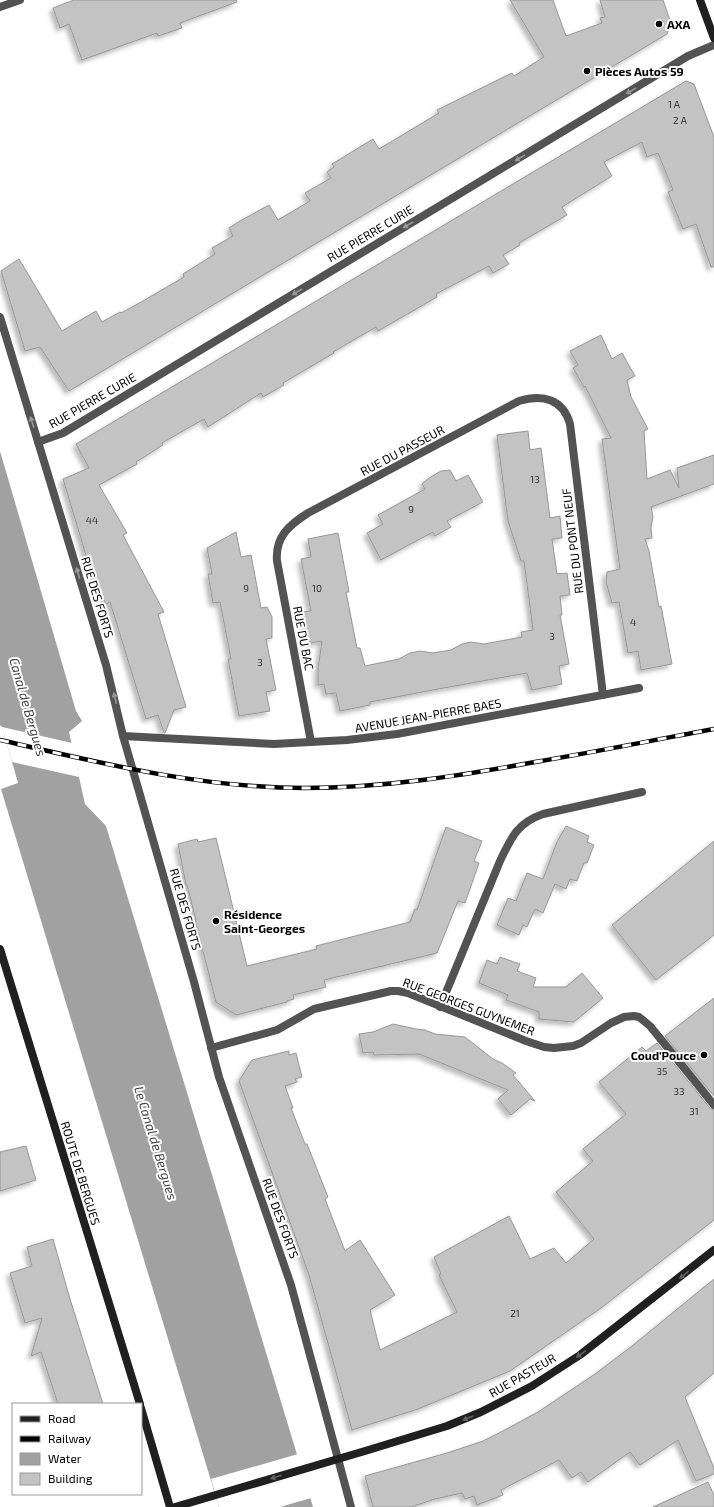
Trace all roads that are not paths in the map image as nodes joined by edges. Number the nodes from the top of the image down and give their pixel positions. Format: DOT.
graph roads {
  1 [pos="20,0"];
  2 [pos="700,0"];
  3 [pos="0,7"];
  4 [pos="713,35"];
  5 [pos="714,45"];
  6 [pos="0,317"];
  7 [pos="543,398"];
  8 [pos="38,442"];
  9 [pos="280,538"];
  10 [pos="639,688"];
  11 [pos="603,695"];
  12 [pos="123,736"];
  13 [pos="311,742"];
  14 [pos="642,792"];
  15 [pos="0,949"];
  16 [pos="440,1007"];
  17 [pos="211,1048"];
  18 [pos="714,1105"];
  19 [pos="714,1250"];
  20 [pos="140,1403"];
  21 [pos="142,1411"];
  22 [pos="338,1459"];
  23 [pos="170,1507"];
  24 [pos="175,1507"];
  25 [pos="351,1507"];
  1 -- 3 [label="street"];
  2 -- 4 [label="street"];
  5 -- 8 [label="street, RUE PIERRE CURIE, one-way"];
  8 -- 6 [label="street, RUE DES FORTS, one-way"];
  7 -- 9 [label="street, RUE DU PASSEUR"];
  7 -- 11 [label="street, RUE DU PONT NEUF"];
  12 -- 8 [label="street, RUE DES FORTS, one-way"];
  9 -- 13 [label="street, RUE DU BAC"];
  10 -- 11 [label="street, AVENUE JEAN-PIERRE BAES"];
  11 -- 13 [label="street, AVENUE JEAN-PIERRE BAES"];
  12 -- 13 [label="street, AVENUE JEAN-PIERRE BAES"];
  12 -- 17 [label="street, RUE DES FORTS"];
  14 -- 16 [label="street"];
  15 -- 20 [label="street, ROUTE DE BERGUES"];
  16 -- 17 [label="street, RUE GEORGES GUYNEMER"];
  16 -- 18 [label="street, RUE GEORGES GUYNEMER"];
  17 -- 22 [label="street, RUE DES FORTS"];
  19 -- 22 [label="street, RUE PASTEUR, one-way"];
  21 -- 23 [label="street"];
  22 -- 24 [label="street, RUE PASTEUR, one-way"];
  22 -- 25 [label="street, RUE DES FORTS"];
}
